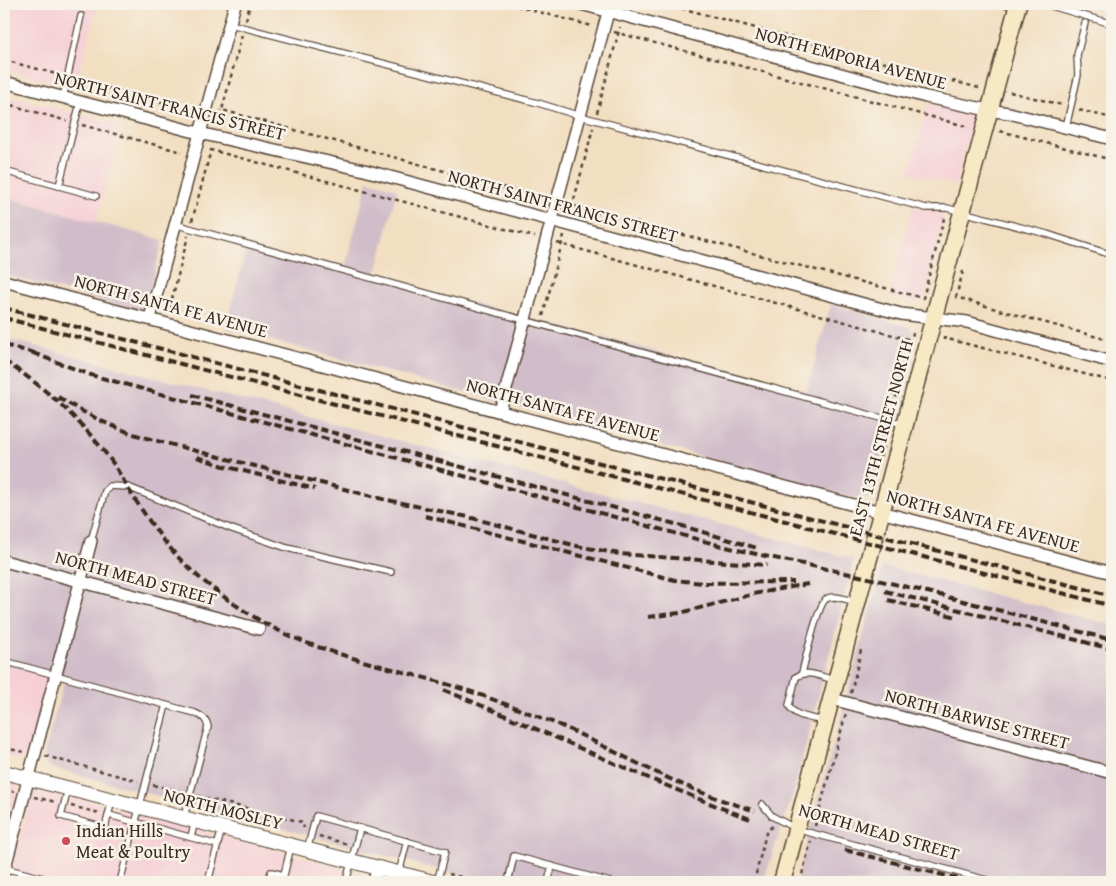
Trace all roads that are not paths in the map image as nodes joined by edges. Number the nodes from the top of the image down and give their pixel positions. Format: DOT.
graph roads {
  1 [pos="235,4"];
  2 [pos="582,4"];
  3 [pos="1045,4"];
  4 [pos="1013,5"];
  5 [pos="610,7"];
  6 [pos="81,16"];
  7 [pos="1085,23"];
  8 [pos="230,24"];
  9 [pos="1112,24"];
  10 [pos="4,82"];
  11 [pos="63,98"];
  12 [pos="80,103"];
  13 [pos="997,111"];
  14 [pos="580,116"];
  15 [pos="1066,127"];
  16 [pos="199,133"];
  17 [pos="1112,139"];
  18 [pos="4,171"];
  19 [pos="59,186"];
  20 [pos="96,196"];
  21 [pos="961,212"];
  22 [pos="551,221"];
  23 [pos="174,224"];
  24 [pos="1112,255"];
  25 [pos="4,281"];
  26 [pos="150,318"];
  27 [pos="934,318"];
  28 [pos="525,320"];
  29 [pos="1112,362"];
  30 [pos="500,411"];
  31 [pos="898,422"];
  32 [pos="881,513"];
  33 [pos="91,541"];
  34 [pos="4,561"];
  35 [pos="391,572"];
  36 [pos="1112,573"];
  37 [pos="80,580"];
  38 [pos="858,602"];
  39 [pos="259,629"];
  40 [pos="4,661"];
  41 [pos="802,673"];
  42 [pos="56,674"];
  43 [pos="836,681"];
  44 [pos="832,699"];
  45 [pos="166,705"];
  46 [pos="826,721"];
  47 [pos="4,772"];
  48 [pos="1112,773"];
  49 [pos="28,778"];
  50 [pos="68,789"];
  51 [pos="112,800"];
  52 [pos="762,804"];
  53 [pos="140,807"];
  54 [pos="109,815"];
  55 [pos="190,820"];
  56 [pos="136,822"];
  57 [pos="222,828"];
  58 [pos="360,828"];
  59 [pos="796,829"];
  60 [pos="191,837"];
  61 [pos="407,841"];
  62 [pos="218,845"];
  63 [pos="291,846"];
  64 [pos="307,850"];
  65 [pos="352,862"];
  66 [pos="552,866"];
  67 [pos="377,868"];
  68 [pos="4,869"];
  69 [pos="399,874"];
  70 [pos="437,877"];
  71 [pos="58,882"];
  72 [pos="120,882"];
  73 [pos="208,882"];
  74 [pos="268,882"];
  75 [pos="346,882"];
  76 [pos="374,882"];
  77 [pos="437,882"];
  78 [pos="508,882"];
  79 [pos="548,882"];
  80 [pos="610,882"];
  81 [pos="782,882"];
  82 [pos="994,882"];
  1 -- 8 [label="street"];
  2 -- 5 [label="street, NORTH EMPORIA AVENUE"];
  3 -- 9 [label="lane"];
  4 -- 13 [label="main road, EAST 13TH STREET NORTH"];
  5 -- 13 [label="street, NORTH EMPORIA AVENUE"];
  5 -- 14 [label="street"];
  6 -- 11 [label="lane"];
  7 -- 15 [label="lane"];
  8 -- 14 [label="lane"];
  8 -- 16 [label="street"];
  10 -- 11 [label="street, NORTH SAINT FRANCIS STREET"];
  11 -- 12 [label="street, NORTH SAINT FRANCIS STREET"];
  12 -- 16 [label="street, NORTH SAINT FRANCIS STREET"];
  12 -- 19 [label="lane"];
  13 -- 15 [label="street, NORTH EMPORIA AVENUE"];
  13 -- 21 [label="main road, EAST 13TH STREET NORTH"];
  14 -- 21 [label="lane"];
  14 -- 22 [label="street"];
  15 -- 17 [label="street, NORTH EMPORIA AVENUE"];
  16 -- 22 [label="street, NORTH SAINT FRANCIS STREET"];
  16 -- 23 [label="street"];
  18 -- 19 [label="lane"];
  19 -- 20 [label="lane"];
  21 -- 24 [label="lane"];
  21 -- 27 [label="main road, EAST 13TH STREET NORTH"];
  22 -- 27 [label="street, NORTH SAINT FRANCIS STREET"];
  22 -- 28 [label="street"];
  23 -- 26 [label="street"];
  23 -- 28 [label="lane"];
  25 -- 26 [label="street, NORTH SANTA FE AVENUE"];
  26 -- 30 [label="street, NORTH SANTA FE AVENUE"];
  27 -- 29 [label="street, NORTH SAINT FRANCIS STREET"];
  27 -- 31 [label="main road, EAST 13TH STREET NORTH"];
  28 -- 30 [label="street"];
  28 -- 31 [label="lane"];
  30 -- 32 [label="street, NORTH SANTA FE AVENUE"];
  31 -- 32 [label="main road, EAST 13TH STREET NORTH"];
  32 -- 36 [label="street, NORTH SANTA FE AVENUE"];
  32 -- 38 [label="main road, EAST 13TH STREET NORTH"];
  33 -- 35 [label="lane"];
  33 -- 37 [label="street"];
  34 -- 37 [label="street, NORTH MEAD STREET"];
  37 -- 39 [label="street, NORTH MEAD STREET"];
  37 -- 42 [label="street"];
  38 -- 41 [label="lane"];
  38 -- 43 [label="main road, EAST 13TH STREET NORTH"];
  40 -- 42 [label="lane"];
  41 -- 43 [label="lane"];
  41 -- 46 [label="lane"];
  42 -- 45 [label="lane"];
  42 -- 49 [label="street"];
  43 -- 44 [label="main road, EAST 13TH STREET NORTH"];
  44 -- 46 [label="main road, EAST 13TH STREET NORTH"];
  44 -- 48 [label="street, NORTH BARWISE STREET"];
  45 -- 53 [label="lane"];
  45 -- 55 [label="lane"];
  46 -- 59 [label="main road, EAST 13TH STREET NORTH"];
  47 -- 49 [label="street, NORTH MOSLEY"];
  49 -- 50 [label="street, NORTH MOSLEY"];
  49 -- 68 [label="street"];
  50 -- 51 [label="street, NORTH MOSLEY"];
  50 -- 54 [label="lane"];
  51 -- 53 [label="street, NORTH MOSLEY"];
  51 -- 54 [label="lane"];
  52 -- 59 [label="lane, NORTH MEAD STREET"];
  53 -- 55 [label="street, NORTH MOSLEY"];
  53 -- 56 [label="lane"];
  54 -- 56 [label="lane"];
  55 -- 57 [label="street, NORTH MOSLEY"];
  55 -- 60 [label="lane"];
  56 -- 60 [label="lane"];
  56 -- 72 [label="lane"];
  57 -- 62 [label="lane"];
  57 -- 63 [label="street, NORTH MOSLEY"];
  58 -- 61 [label="lane"];
  58 -- 64 [label="lane"];
  58 -- 65 [label="lane"];
  59 -- 81 [label="main road, EAST 13TH STREET NORTH"];
  59 -- 82 [label="lane, NORTH MEAD STREET"];
  60 -- 62 [label="lane"];
  61 -- 69 [label="lane"];
  61 -- 70 [label="lane"];
  62 -- 73 [label="lane"];
  63 -- 64 [label="street, NORTH MOSLEY"];
  63 -- 74 [label="lane"];
  64 -- 65 [label="street, NORTH MOSLEY"];
  65 -- 67 [label="street, NORTH MOSLEY"];
  65 -- 75 [label="lane"];
  66 -- 78 [label="lane"];
  66 -- 79 [label="lane"];
  66 -- 80 [label="lane"];
  67 -- 69 [label="street, NORTH MOSLEY"];
  67 -- 76 [label="street"];
  68 -- 71 [label="lane"];
  69 -- 70 [label="street, NORTH MOSLEY"];
  70 -- 77 [label="lane"];
}
